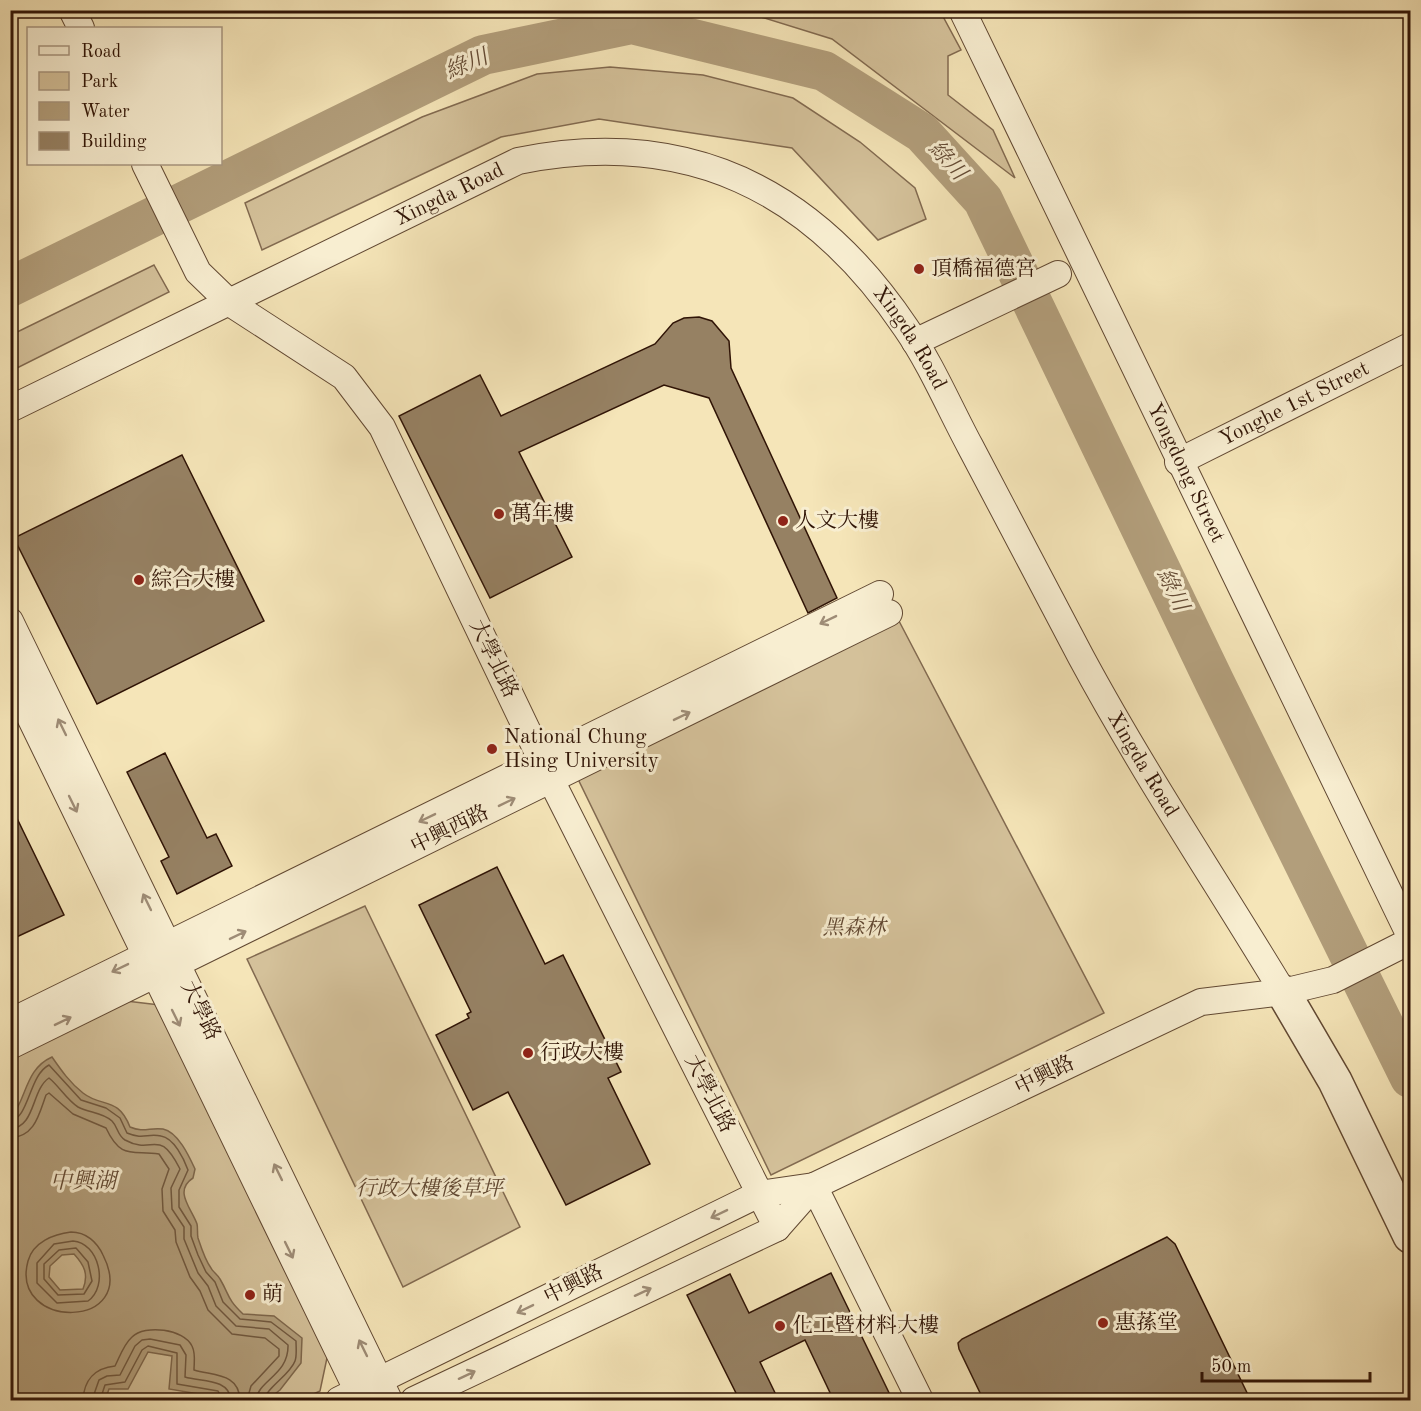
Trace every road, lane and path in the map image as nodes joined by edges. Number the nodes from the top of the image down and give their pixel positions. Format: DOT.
graph roads {
  1 [pos="72,10"];
  2 [pos="962,10"];
  3 [pos="80,27"];
  4 [pos="145,165"];
  5 [pos="1058,274"];
  6 [pos="230,303"];
  7 [pos="915,342"];
  8 [pos="1410,346"];
  9 [pos="10,409"];
  10 [pos="1179,462"];
  11 [pos="885,604"];
  12 [pos="10,621"];
  13 [pos="10,676"];
  14 [pos="547,770"];
  15 [pos="1410,936"];
  16 [pos="1410,941"];
  17 [pos="162,960"];
  18 [pos="1283,992"];
  19 [pos="10,1022"];
  20 [pos="10,1046"];
  21 [pos="814,1186"];
  22 [pos="759,1194"];
  23 [pos="777,1228"];
  24 [pos="1410,1236"];
  25 [pos="365,1395"];
  26 [pos="414,1401"];
  27 [pos="920,1401"];
  1 -- 3 [label="street"];
  2 -- 10 [label="street, Yongdong Street"];
  4 -- 6 [label="street, 大學北路"];
  5 -- 7 [label="street"];
  6 -- 7 [label="street, Xingda Road"];
  6 -- 9 [label="street, Xingda Road"];
  6 -- 14 [label="street, 大學北路"];
  7 -- 18 [label="street, Xingda Road"];
  8 -- 10 [label="street, Yonghe 1st Street"];
  10 -- 15 [label="street, Yongdong Street"];
  11 -- 14 [label="street, 中興西路"];
  17 -- 12 [label="street, 大學路, one-way"];
  13 -- 17 [label="street, 大學路, one-way"];
  14 -- 17 [label="street, 中興西路"];
  14 -- 22 [label="street, 大學北路"];
  16 -- 18 [label="street, 中興路"];
  17 -- 19 [label="street, 中興西路, one-way"];
  20 -- 17 [label="street, 中興西路, one-way"];
  17 -- 25 [label="street, 大學路"];
  18 -- 21 [label="street, 中興路"];
  18 -- 24 [label="street, Xingda Road"];
  21 -- 22 [label="street, 中興路"];
  21 -- 23 [label="street, 中興路"];
  21 -- 27 [label="street"];
  22 -- 23 [label="street, 大學北路"];
  22 -- 25 [label="street, 中興路, one-way"];
  26 -- 23 [label="street, 中興路, one-way"];
}
